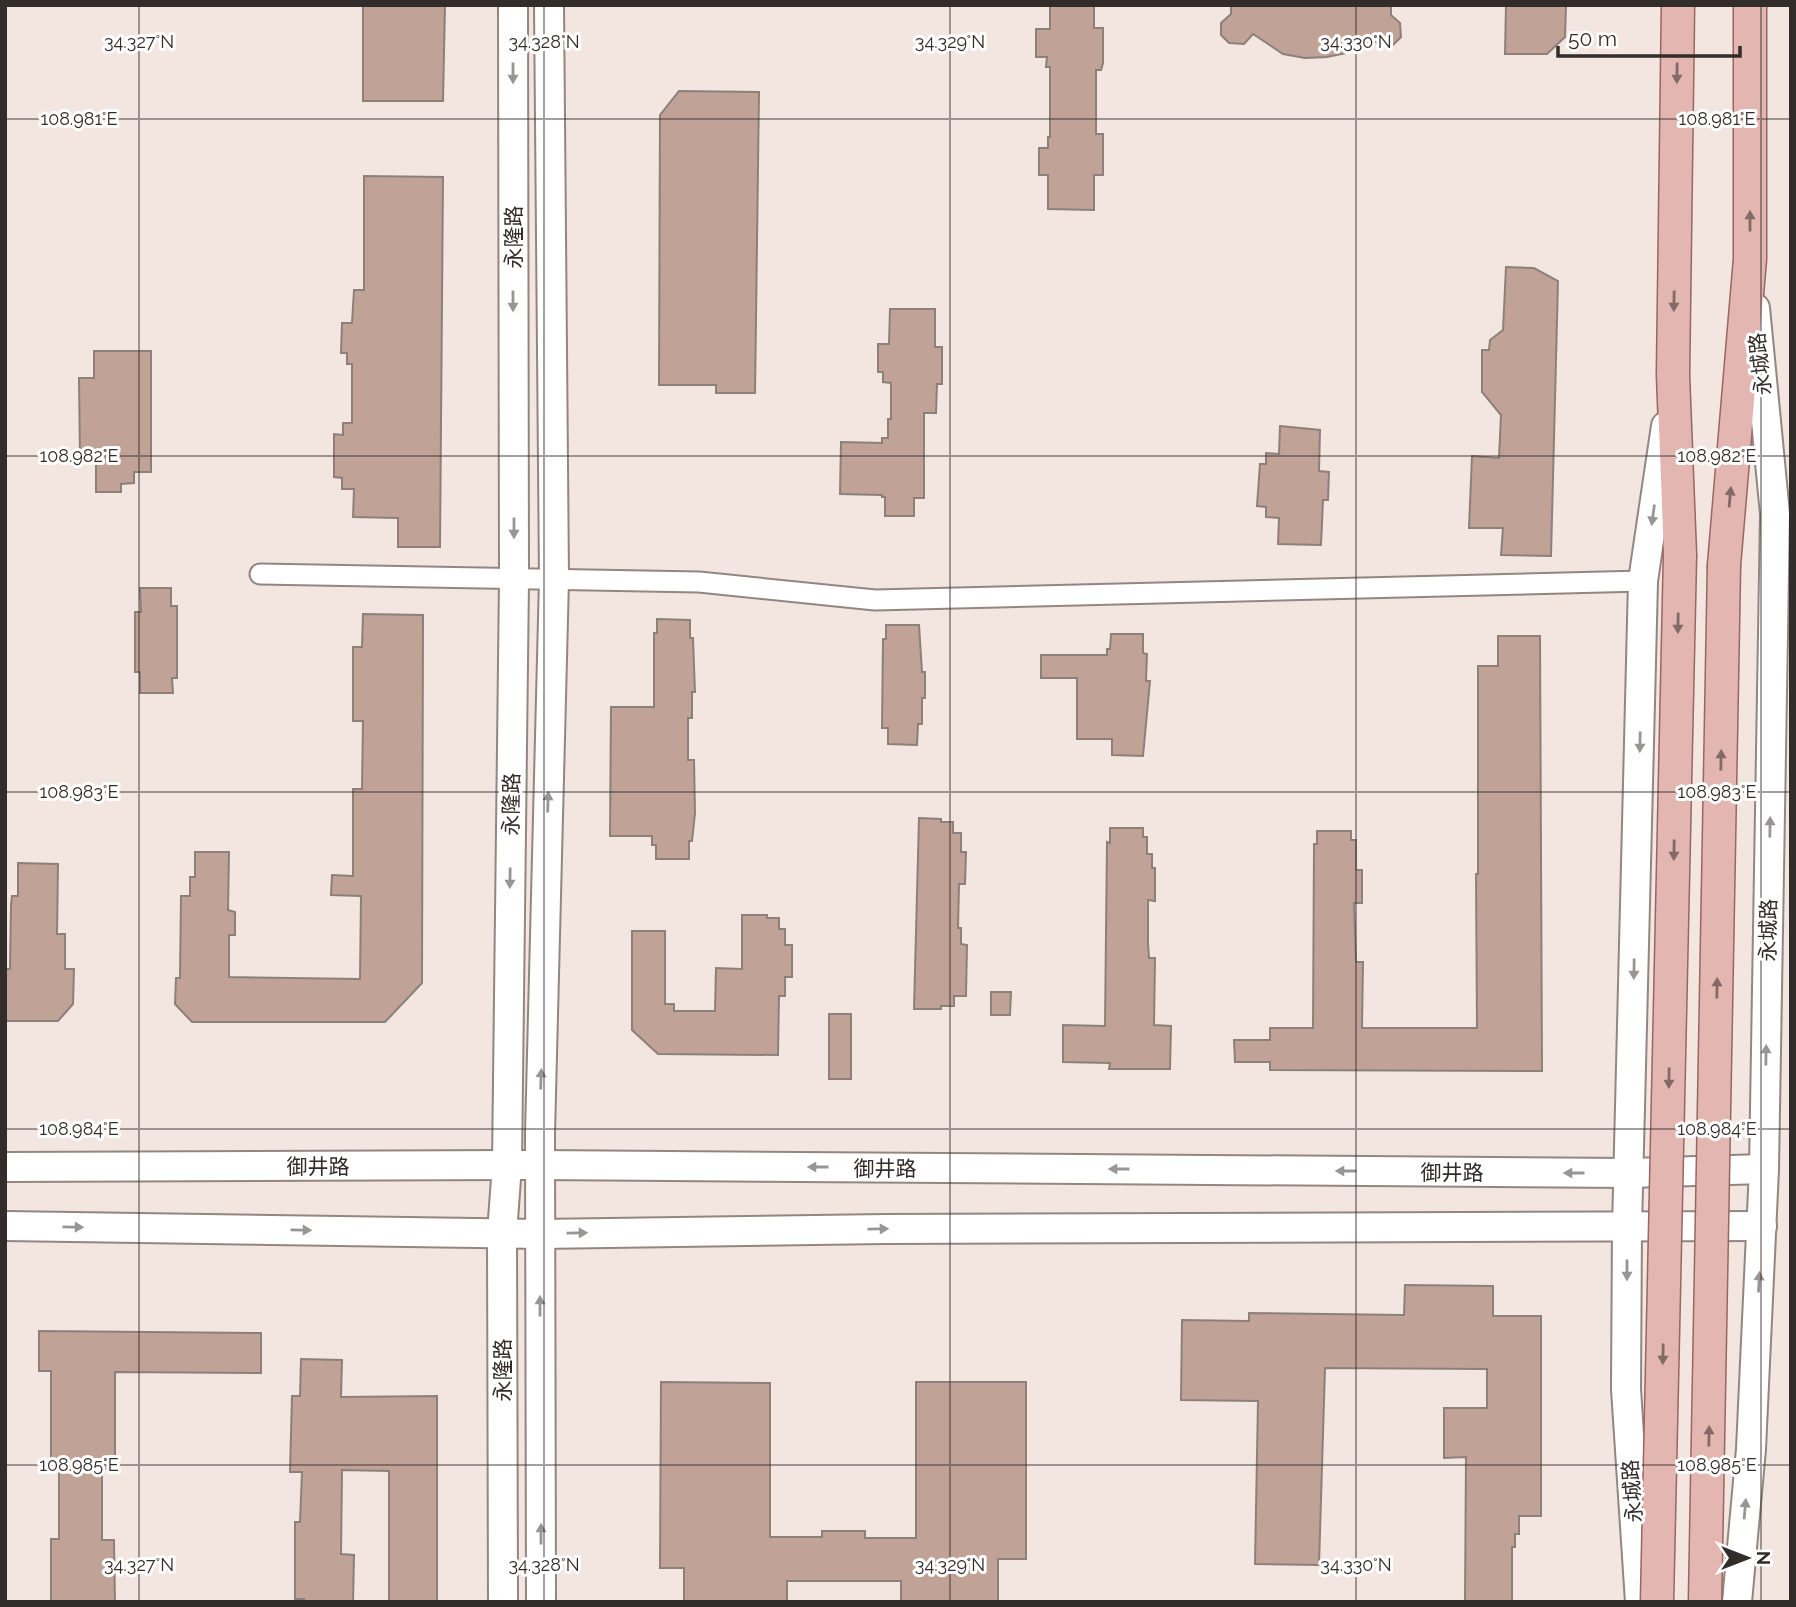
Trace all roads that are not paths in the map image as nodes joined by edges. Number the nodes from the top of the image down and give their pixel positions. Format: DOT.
graph roads {
  1 [pos="513,5"];
  2 [pos="549,5"];
  3 [pos="1678,5"];
  4 [pos="1750,5"];
  5 [pos="1750,259"];
  6 [pos="1674,375"];
  7 [pos="260,574"];
  8 [pos="514,579"];
  9 [pos="554,579"];
  10 [pos="1643,580"];
  11 [pos="507,1165"];
  12 [pos="540,1165"];
  13 [pos="5,1167"];
  14 [pos="1764,1169"];
  15 [pos="1629,1173"];
  16 [pos="5,1226"];
  17 [pos="1762,1226"];
  18 [pos="1627,1228"];
  19 [pos="502,1233"];
  20 [pos="540,1234"];
  21 [pos="503,1602"];
  22 [pos="541,1602"];
  23 [pos="1640,1602"];
  24 [pos="1657,1602"];
  25 [pos="1705,1602"];
  26 [pos="1737,1602"];
  1 -- 8 [label="street, 永隆路, one-way"];
  2 -- 9 [label="street, 永隆路"];
  3 -- 6 [label="main road, 永城路, one-way"];
  5 -- 4 [label="main road, 永城路, one-way"];
  14 -- 5 [label="street, 永城路, one-way"];
  25 -- 5 [label="main road, 永城路, one-way, bridge"];
  6 -- 10 [label="street, 永城路, one-way"];
  6 -- 24 [label="main road, 永城路, one-way, bridge"];
  7 -- 8 [label="street"];
  8 -- 9 [label="street"];
  8 -- 11 [label="street, 永隆路, one-way"];
  9 -- 10 [label="street"];
  12 -- 9 [label="street, 永隆路, one-way"];
  10 -- 15 [label="street, 永城路, one-way"];
  11 -- 12 [label="street, 御井路"];
  11 -- 13 [label="street, 御井路"];
  11 -- 19 [label="street, 永隆路"];
  15 -- 12 [label="street, 御井路, one-way"];
  12 -- 20 [label="street, 永隆路"];
  14 -- 15 [label="street, 御井路"];
  14 -- 17 [label="street, 永城路"];
  15 -- 18 [label="street, 永城路"];
  16 -- 19 [label="street, one-way"];
  17 -- 18 [label="street"];
  26 -- 17 [label="street, 永城路, one-way"];
  20 -- 18 [label="street, one-way"];
  18 -- 23 [label="street, 永城路, one-way"];
  19 -- 20 [label="street"];
  19 -- 21 [label="street, 永隆路"];
  22 -- 20 [label="street, 永隆路, one-way"];
}
